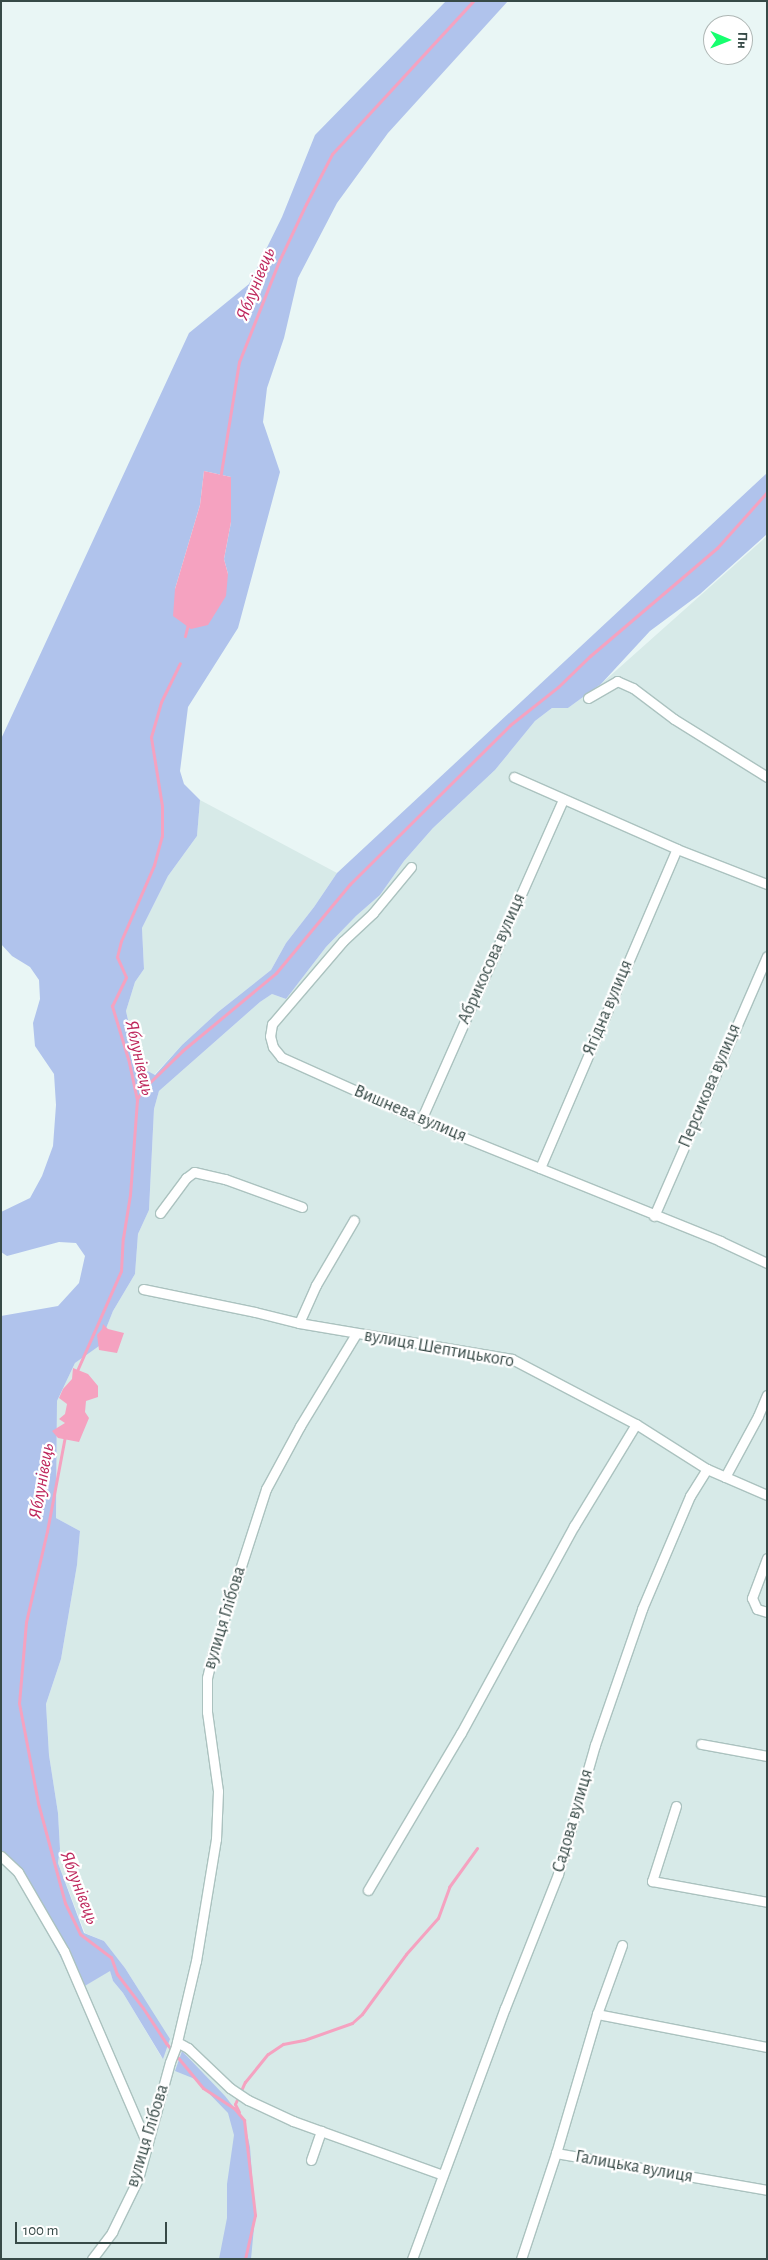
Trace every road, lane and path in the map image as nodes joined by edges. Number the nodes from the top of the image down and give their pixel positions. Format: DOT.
graph roads {
  1 [pos="588,698"];
  2 [pos="514,777"];
  3 [pos="767,777"];
  4 [pos="563,799"];
  5 [pos="677,849"];
  6 [pos="411,867"];
  7 [pos="767,884"];
  8 [pos="767,956"];
  9 [pos="422,1120"];
  10 [pos="540,1168"];
  11 [pos="302,1207"];
  12 [pos="160,1213"];
  13 [pos="654,1216"];
  14 [pos="354,1220"];
  15 [pos="767,1263"];
  16 [pos="144,1289"];
  17 [pos="299,1323"];
  18 [pos="356,1334"];
  19 [pos="767,1395"];
  20 [pos="636,1424"];
  21 [pos="707,1469"];
  22 [pos="725,1477"];
  23 [pos="767,1495"];
  24 [pos="767,1558"];
  25 [pos="767,1612"];
  26 [pos="701,1744"];
  27 [pos="767,1756"];
  28 [pos="676,1806"];
  29 [pos="1,1856"];
  30 [pos="368,1890"];
  31 [pos="767,1902"];
  32 [pos="622,1945"];
  33 [pos="597,2014"];
  34 [pos="177,2044"];
  35 [pos="767,2047"];
  36 [pos="321,2131"];
  37 [pos="148,2147"];
  38 [pos="556,2153"];
  39 [pos="311,2160"];
  40 [pos="443,2175"];
  41 [pos="767,2190"];
  42 [pos="92,2259"];
  43 [pos="412,2259"];
  44 [pos="521,2259"];
  1 -- 3 [label="street"];
  2 -- 4 [label="street"];
  4 -- 5 [label="street"];
  4 -- 9 [label="street, Абрикосова вулиця"];
  5 -- 7 [label="street"];
  5 -- 10 [label="street, Ягідна вулиця"];
  6 -- 9 [label="street, Вишнева вулиця"];
  8 -- 13 [label="street, Персикова вулиця"];
  9 -- 10 [label="street, Вишнева вулиця"];
  10 -- 13 [label="street, Вишнева вулиця"];
  11 -- 12 [label="street"];
  13 -- 15 [label="street, Вишнева вулиця"];
  14 -- 17 [label="street"];
  16 -- 17 [label="street, вулиця Шептицького"];
  17 -- 18 [label="street, вулиця Шептицького"];
  18 -- 20 [label="street, вулиця Шептицького"];
  18 -- 34 [label="street, вулиця Глібова"];
  19 -- 22 [label="street"];
  20 -- 21 [label="street, вулиця Шептицького"];
  20 -- 30 [label="street"];
  21 -- 22 [label="street, вулиця Шептицького"];
  21 -- 40 [label="street, Садова вулиця"];
  22 -- 23 [label="street, вулиця Шептицького"];
  24 -- 25 [label="street"];
  26 -- 27 [label="street"];
  28 -- 31 [label="street"];
  29 -- 37 [label="street"];
  32 -- 33 [label="street, Галицька вулиця"];
  33 -- 35 [label="street"];
  33 -- 38 [label="street, Галицька вулиця"];
  34 -- 36 [label="street"];
  34 -- 37 [label="street, вулиця Глібова"];
  36 -- 39 [label="street"];
  36 -- 40 [label="street"];
  37 -- 42 [label="street, вулиця Глібова"];
  38 -- 41 [label="street, Галицька вулиця"];
  38 -- 44 [label="street"];
  40 -- 43 [label="street, Садова вулиця"];
}
